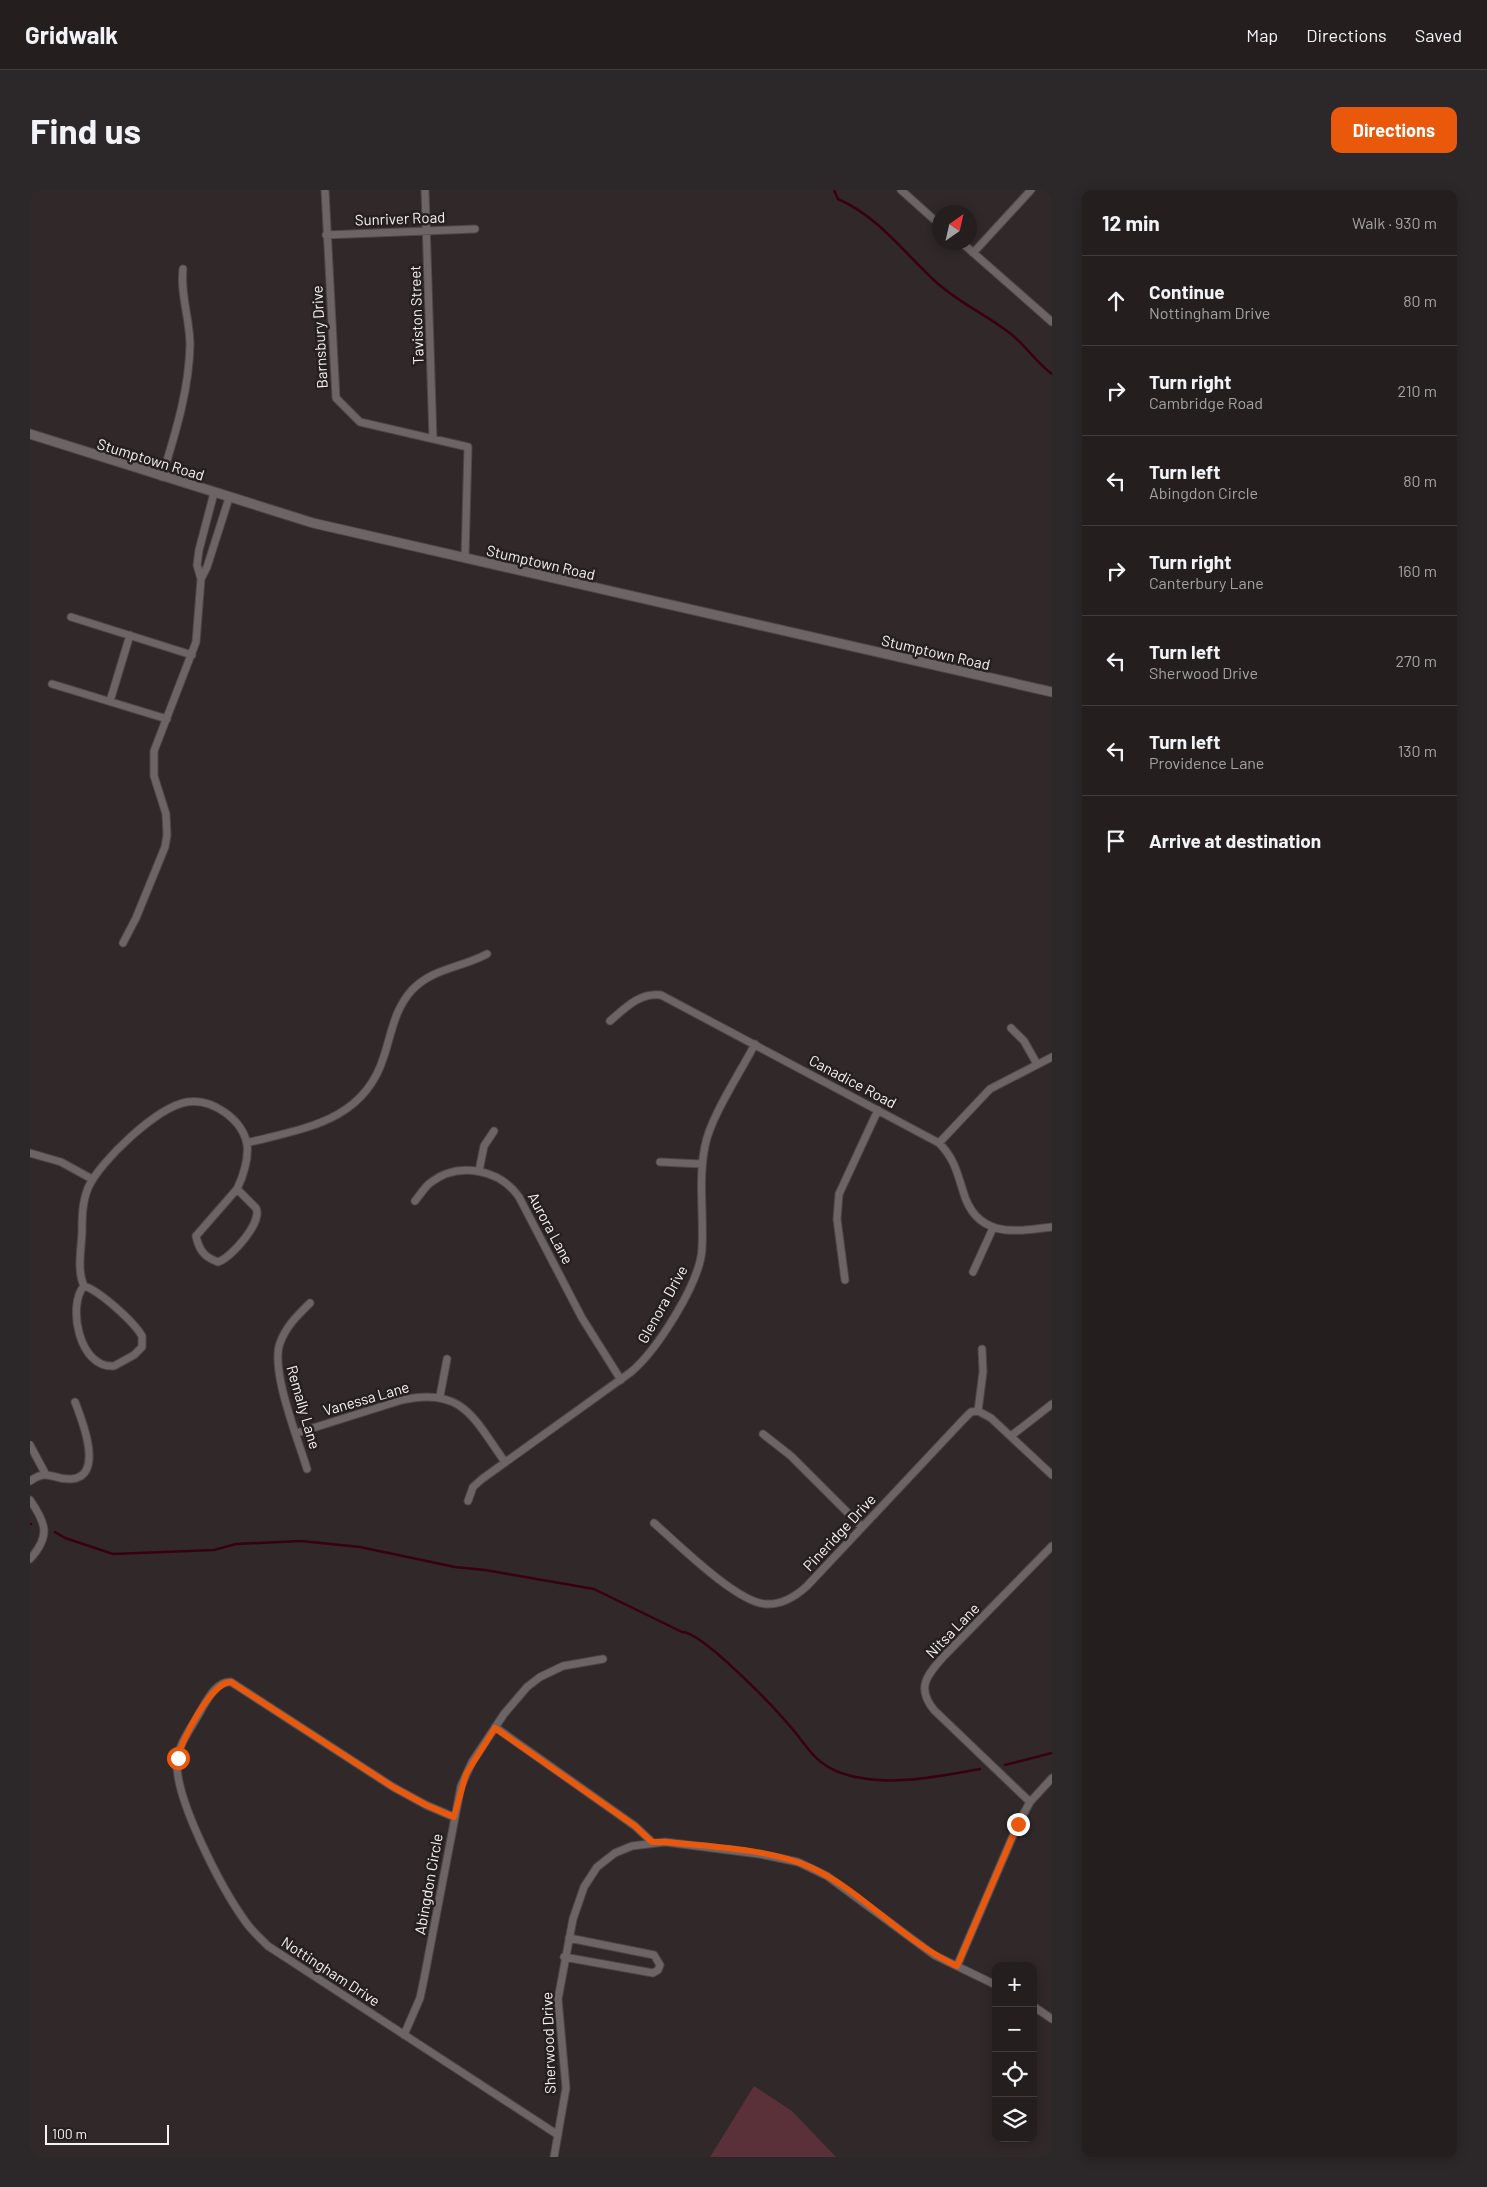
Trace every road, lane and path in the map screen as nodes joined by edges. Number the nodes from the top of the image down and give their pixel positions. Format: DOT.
graph roads {
  1 [pos="325,190"];
  2 [pos="425,190"];
  3 [pos="901,190"];
  4 [pos="1031,190"];
  5 [pos="932,217"];
  6 [pos="475,229"];
  7 [pos="427,231"];
  8 [pos="326,235"];
  9 [pos="970,250"];
  10 [pos="973,253"];
  11 [pos="183,269"];
  12 [pos="1052,322"];
  13 [pos="30,434"];
  14 [pos="433,438"];
  15 [pos="162,477"];
  16 [pos="214,493"];
  17 [pos="229,498"];
  18 [pos="465,558"];
  19 [pos="201,579"];
  20 [pos="71,616"];
  21 [pos="130,635"];
  22 [pos="192,655"];
  23 [pos="52,684"];
  24 [pos="1052,692"];
  25 [pos="110,701"];
  26 [pos="167,719"];
  27 [pos="123,943"];
  28 [pos="487,954"];
  29 [pos="610,1021"];
  30 [pos="1011,1028"];
  31 [pos="755,1044"];
  32 [pos="1052,1057"];
  33 [pos="1037,1064"];
  34 [pos="878,1110"];
  35 [pos="494,1131"];
  36 [pos="247,1143"];
  37 [pos="939,1143"];
  38 [pos="30,1153"];
  39 [pos="660,1162"];
  40 [pos="702,1164"];
  41 [pos="479,1171"];
  42 [pos="92,1179"];
  43 [pos="237,1189"];
  44 [pos="415,1201"];
  45 [pos="1052,1227"];
  46 [pos="993,1228"];
  47 [pos="973,1272"];
  48 [pos="845,1280"];
  49 [pos="84,1286"];
  50 [pos="310,1303"];
  51 [pos="982,1349"];
  52 [pos="447,1359"];
  53 [pos="621,1380"];
  54 [pos="440,1396"];
  55 [pos="75,1402"];
  56 [pos="1052,1404"];
  57 [pos="978,1411"];
  58 [pos="297,1433"];
  59 [pos="763,1434"];
  60 [pos="1011,1436"];
  61 [pos="30,1445"];
  62 [pos="505,1462"];
  63 [pos="307,1469"];
  64 [pos="45,1474"];
  65 [pos="1052,1475"];
  66 [pos="30,1481"];
  67 [pos="30,1500"];
  68 [pos="468,1501"];
  69 [pos="654,1523"];
  70 [pos="862,1527"];
  71 [pos="1052,1546"];
  72 [pos="30,1559"];
  73 [pos="603,1659"];
  74 [pos="495,1728"];
  75 [pos="1052,1778"];
  76 [pos="1030,1802"];
  77 [pos="454,1817"];
  78 [pos="652,1842"];
  79 [pos="569,1938"];
  80 [pos="564,1957"];
  81 [pos="957,1966"];
  82 [pos="992,1983"];
  83 [pos="1034,2007"];
  84 [pos="1052,2019"];
  85 [pos="404,2035"];
  86 [pos="558,2136"];
  87 [pos="554,2157"];
  1 -- 8 [label="street, Barnsbury Drive"];
  2 -- 7 [label="street, Taviston Street"];
  3 -- 5 [label="street"];
  4 -- 10 [label="street"];
  6 -- 7 [label="street, Sunriver Road"];
  7 -- 8 [label="street, Sunriver Road"];
  7 -- 14 [label="street, Taviston Street"];
  8 -- 14 [label="street, Barnsbury Drive"];
  9 -- 10 [label="street"];
  10 -- 12 [label="street"];
  11 -- 15 [label="street"];
  13 -- 15 [label="street, Stumptown Road"];
  14 -- 18 [label="street, Barnsbury Drive"];
  15 -- 16 [label="street, Stumptown Road"];
  16 -- 17 [label="street, Stumptown Road"];
  16 -- 19 [label="street"];
  17 -- 18 [label="street, Stumptown Road"];
  17 -- 19 [label="street"];
  18 -- 24 [label="street, Stumptown Road"];
  19 -- 22 [label="street"];
  20 -- 21 [label="street"];
  21 -- 22 [label="street"];
  21 -- 25 [label="street"];
  22 -- 26 [label="street"];
  23 -- 25 [label="street"];
  25 -- 26 [label="street"];
  26 -- 27 [label="street"];
  28 -- 36 [label="street"];
  29 -- 31 [label="street, Canadice Road"];
  30 -- 33 [label="street"];
  31 -- 34 [label="street, Canadice Road"];
  31 -- 40 [label="street, Glenora Drive"];
  32 -- 33 [label="street"];
  33 -- 37 [label="street"];
  34 -- 37 [label="street, Canadice Road"];
  34 -- 48 [label="street"];
  35 -- 41 [label="street"];
  36 -- 42 [label="street"];
  36 -- 43 [label="street"];
  37 -- 46 [label="street, Canadice Road"];
  38 -- 42 [label="street"];
  39 -- 40 [label="street"];
  40 -- 53 [label="street, Glenora Drive"];
  41 -- 44 [label="street, Aurora Lane"];
  41 -- 53 [label="street, Aurora Lane"];
  42 -- 49 [label="street"];
  43 -- 43 [label="street"];
  45 -- 46 [label="street"];
  46 -- 47 [label="street"];
  49 -- 49 [label="street"];
  50 -- 58 [label="street, Remally Lane"];
  51 -- 57 [label="street"];
  52 -- 54 [label="street"];
  53 -- 62 [label="street, Glenora Drive"];
  54 -- 58 [label="street, Vanessa Lane"];
  54 -- 62 [label="street, Vanessa Lane"];
  55 -- 64 [label="street"];
  56 -- 60 [label="street"];
  57 -- 60 [label="street"];
  57 -- 70 [label="street, Pineridge Drive"];
  58 -- 63 [label="street, Remally Lane"];
  59 -- 70 [label="street"];
  60 -- 65 [label="street"];
  61 -- 64 [label="street"];
  62 -- 68 [label="street, Glenora Drive"];
  64 -- 66 [label="street"];
  67 -- 72 [label="street"];
  69 -- 70 [label="street, Pineridge Drive"];
  71 -- 76 [label="street, Nitsa Lane"];
  73 -- 74 [label="street, Abingdon Circle"];
  74 -- 77 [label="street, Abingdon Circle"];
  74 -- 78 [label="street"];
  75 -- 76 [label="street"];
  76 -- 81 [label="street"];
  77 -- 85 [label="street, Abingdon Circle"];
  77 -- 85 [label="street, Nottingham Drive"];
  78 -- 79 [label="street, Sherwood Drive"];
  78 -- 81 [label="street, Sherwood Drive"];
  79 -- 80 [label="street, Sherwood Drive"];
  79 -- 80 [label="street"];
  80 -- 86 [label="street, Sherwood Drive"];
  81 -- 82 [label="street, Sherwood Drive"];
  83 -- 84 [label="street"];
  85 -- 86 [label="street, Nottingham Drive"];
  86 -- 87 [label="street, Sherwood Drive"];
}
